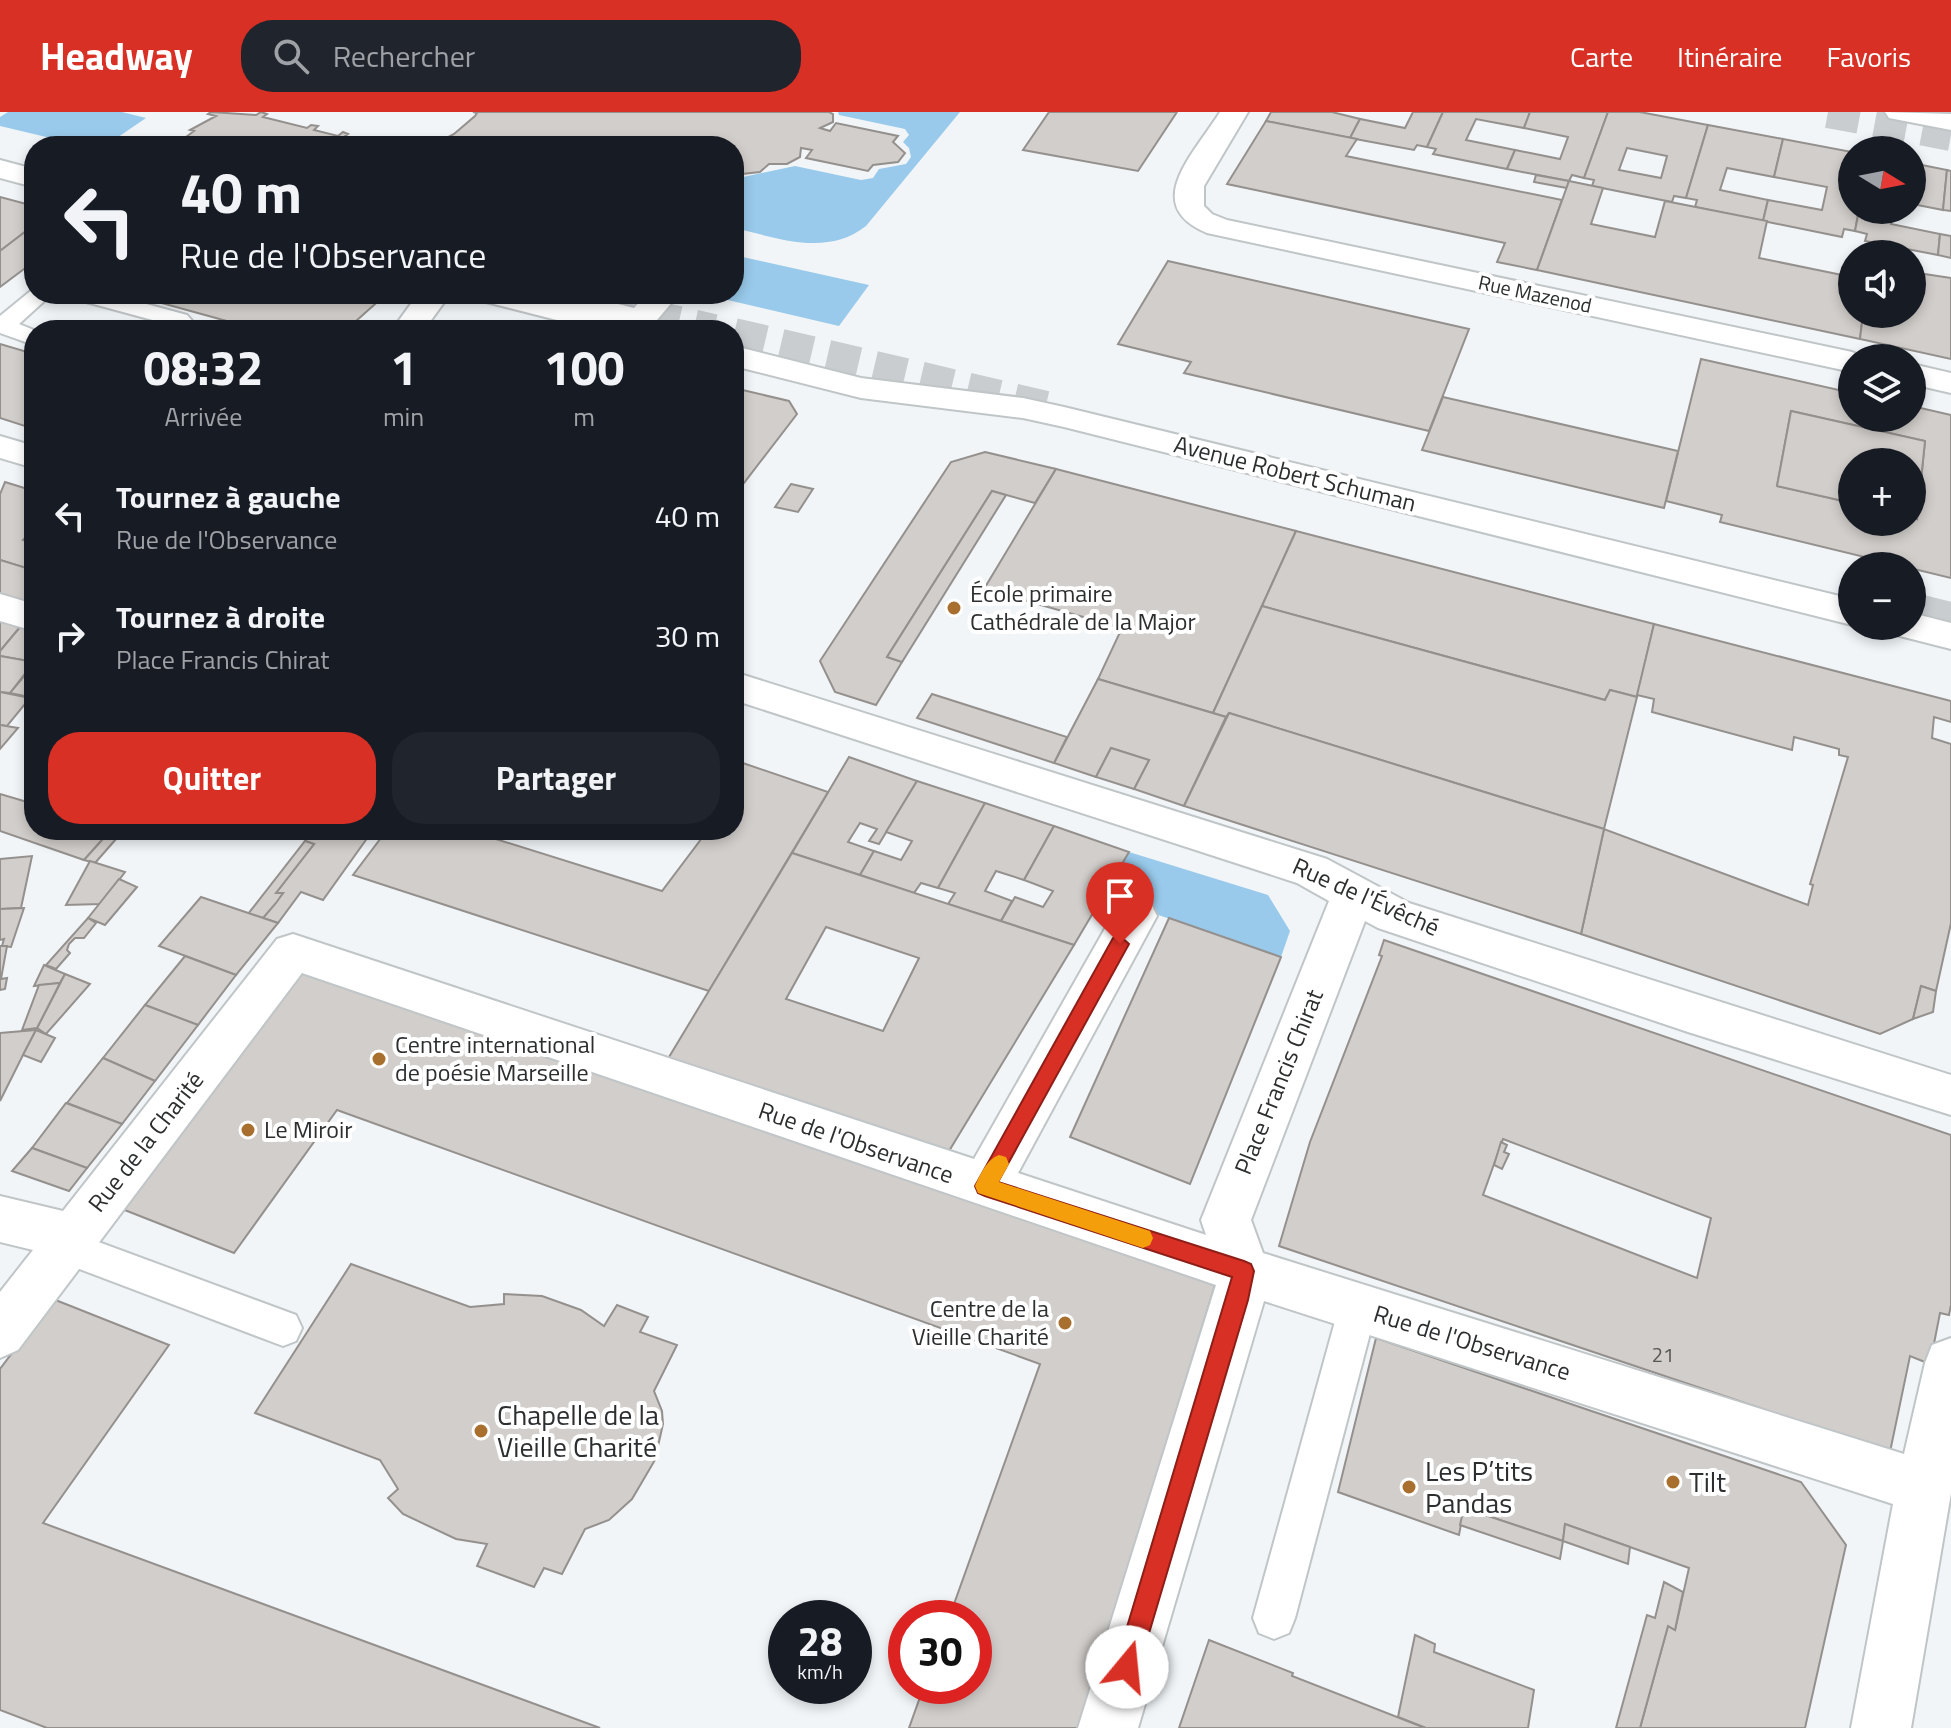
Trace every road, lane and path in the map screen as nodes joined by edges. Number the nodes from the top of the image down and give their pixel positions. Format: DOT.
graph roads {
  1 [pos="1234,112"];
  2 [pos="1899,112"];
  3 [pos="1951,122"];
  4 [pos="0,169"];
  5 [pos="24,175"];
  6 [pos="29,304"];
  7 [pos="120,304"];
  8 [pos="532,304"];
  9 [pos="580,304"];
  10 [pos="654,304"];
  11 [pos="179,320"];
  12 [pos="595,320"];
  13 [pos="24,334"];
  14 [pos="744,359"];
  15 [pos="1838,359"];
  16 [pos="1926,377"];
  17 [pos="1951,383"];
  18 [pos="0,447"];
  19 [pos="24,454"];
  20 [pos="0,607"];
  21 [pos="1838,609"];
  22 [pos="24,615"];
  23 [pos="1926,630"];
  24 [pos="1951,636"];
  25 [pos="744,689"];
  26 [pos="1354,894"];
  27 [pos="1135,916"];
  28 [pos="293,952"];
  29 [pos="1951,1095"];
  30 [pos="985,1186"];
  31 [pos="0,1219"];
  32 [pos="70,1242"];
  33 [pos="1244,1271"];
  34 [pos="1358,1307"];
  35 [pos="283,1328"];
  36 [pos="0,1333"];
  37 [pos="1951,1363"];
  38 [pos="1924,1489"];
  39 [pos="1274,1618"];
  40 [pos="1108,1728"];
  41 [pos="1881,1728"];
  1 -- 15 [label="street, Rue Mazenod"];
  2 -- 3 [label="street"];
  4 -- 5 [label="street"];
  6 -- 13 [label="lane"];
  7 -- 11 [label="lane"];
  8 -- 12 [label="street"];
  9 -- 10 [label="street"];
  14 -- 21 [label="street, Avenue Robert Schuman"];
  16 -- 17 [label="street"];
  18 -- 19 [label="street"];
  20 -- 22 [label="street"];
  23 -- 24 [label="street"];
  25 -- 26 [label="street, Rue de l'Évêché"];
  26 -- 29 [label="street, Rue de l'Évêché"];
  26 -- 33 [label="street, Place Francis Chirat"];
  27 -- 30 [label="street"];
  28 -- 30 [label="street, Rue de l'Observance"];
  28 -- 32 [label="street, Rue de la Charité"];
  30 -- 33 [label="street, Rue de l'Observance"];
  31 -- 32 [label="street"];
  32 -- 35 [label="lane"];
  32 -- 36 [label="street, Rue de la Charité"];
  33 -- 34 [label="street, Rue de l'Observance"];
  33 -- 40 [label="street"];
  34 -- 38 [label="street, Rue de l'Observance"];
  34 -- 39 [label="lane"];
  37 -- 38 [label="street"];
  38 -- 41 [label="street"];
}
